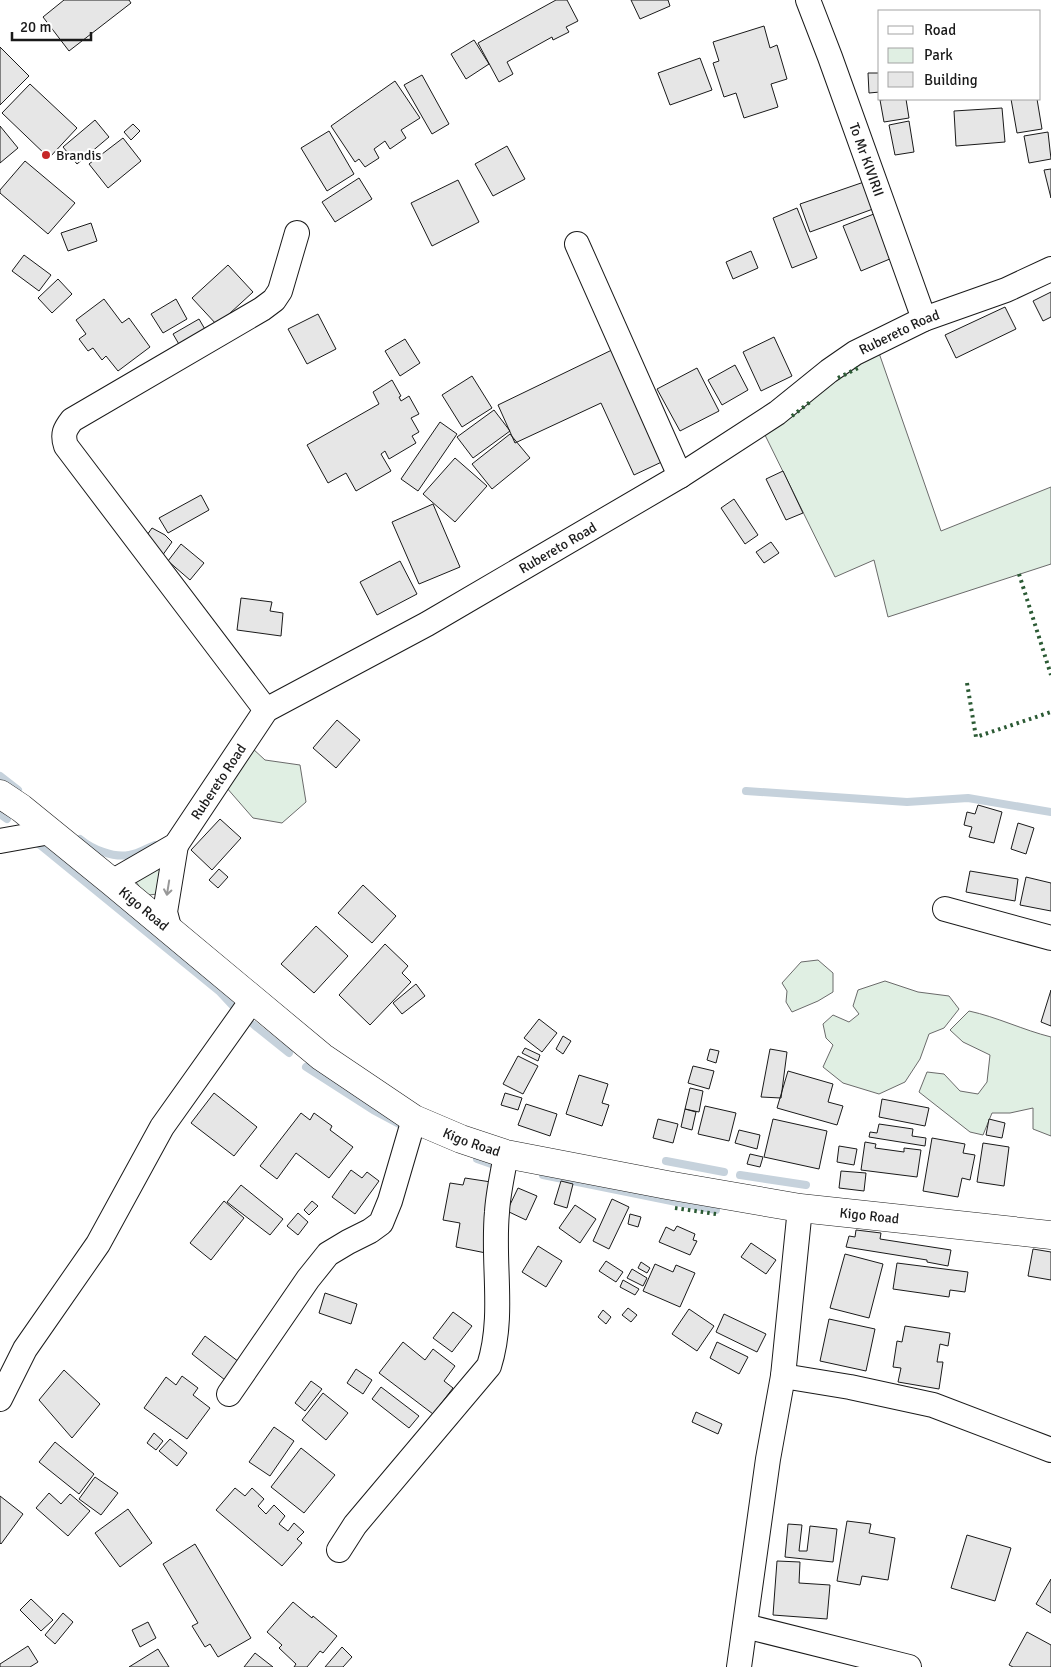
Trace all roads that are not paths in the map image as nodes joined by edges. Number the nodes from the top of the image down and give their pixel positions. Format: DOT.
graph roads {
  1 [pos="808,0"];
  2 [pos="297,233"];
  3 [pos="577,244"];
  4 [pos="1051,269"];
  5 [pos="924,319"];
  6 [pos="680,476"];
  7 [pos="266,710"];
  8 [pos="0,794"];
  9 [pos="50,832"];
  10 [pos="0,841"];
  11 [pos="176,845"];
  12 [pos="112,882"];
  13 [pos="945,909"];
  14 [pos="170,931"];
  15 [pos="1051,938"];
  16 [pos="253,999"];
  17 [pos="414,1119"];
  18 [pos="506,1154"];
  19 [pos="800,1208"];
  20 [pos="1051,1235"];
  21 [pos="26,1349"];
  22 [pos="0,1357"];
  23 [pos="783,1376"];
  24 [pos="229,1394"];
  25 [pos="0,1399"];
  26 [pos="1051,1450"];
  27 [pos="339,1550"];
  28 [pos="745,1626"];
  29 [pos="739,1667"];
  30 [pos="909,1667"];
  1 -- 5 [label="street, To Mr KIVIRII"];
  2 -- 7 [label="street"];
  3 -- 6 [label="street"];
  4 -- 5 [label="street, Rubereto Road"];
  5 -- 6 [label="street, Rubereto Road"];
  6 -- 7 [label="street, Rubereto Road"];
  7 -- 11 [label="street, Rubereto Road"];
  8 -- 9 [label="street, Kigo Road"];
  9 -- 10 [label="street"];
  9 -- 12 [label="street, Kigo Road"];
  11 -- 12 [label="street, Rubereto Road"];
  11 -- 14 [label="street, one-way"];
  12 -- 14 [label="street, Kigo Road"];
  13 -- 15 [label="street"];
  14 -- 16 [label="street, Kigo Road"];
  16 -- 17 [label="street, Kigo Road"];
  16 -- 21 [label="street"];
  17 -- 18 [label="street, Kigo Road"];
  17 -- 24 [label="street"];
  18 -- 19 [label="street, Kigo Road"];
  18 -- 27 [label="street"];
  19 -- 20 [label="street, Kigo Road"];
  19 -- 23 [label="street"];
  21 -- 22 [label="street"];
  21 -- 25 [label="street"];
  23 -- 26 [label="street"];
  23 -- 28 [label="street"];
  28 -- 29 [label="street"];
  28 -- 30 [label="street"];
}
